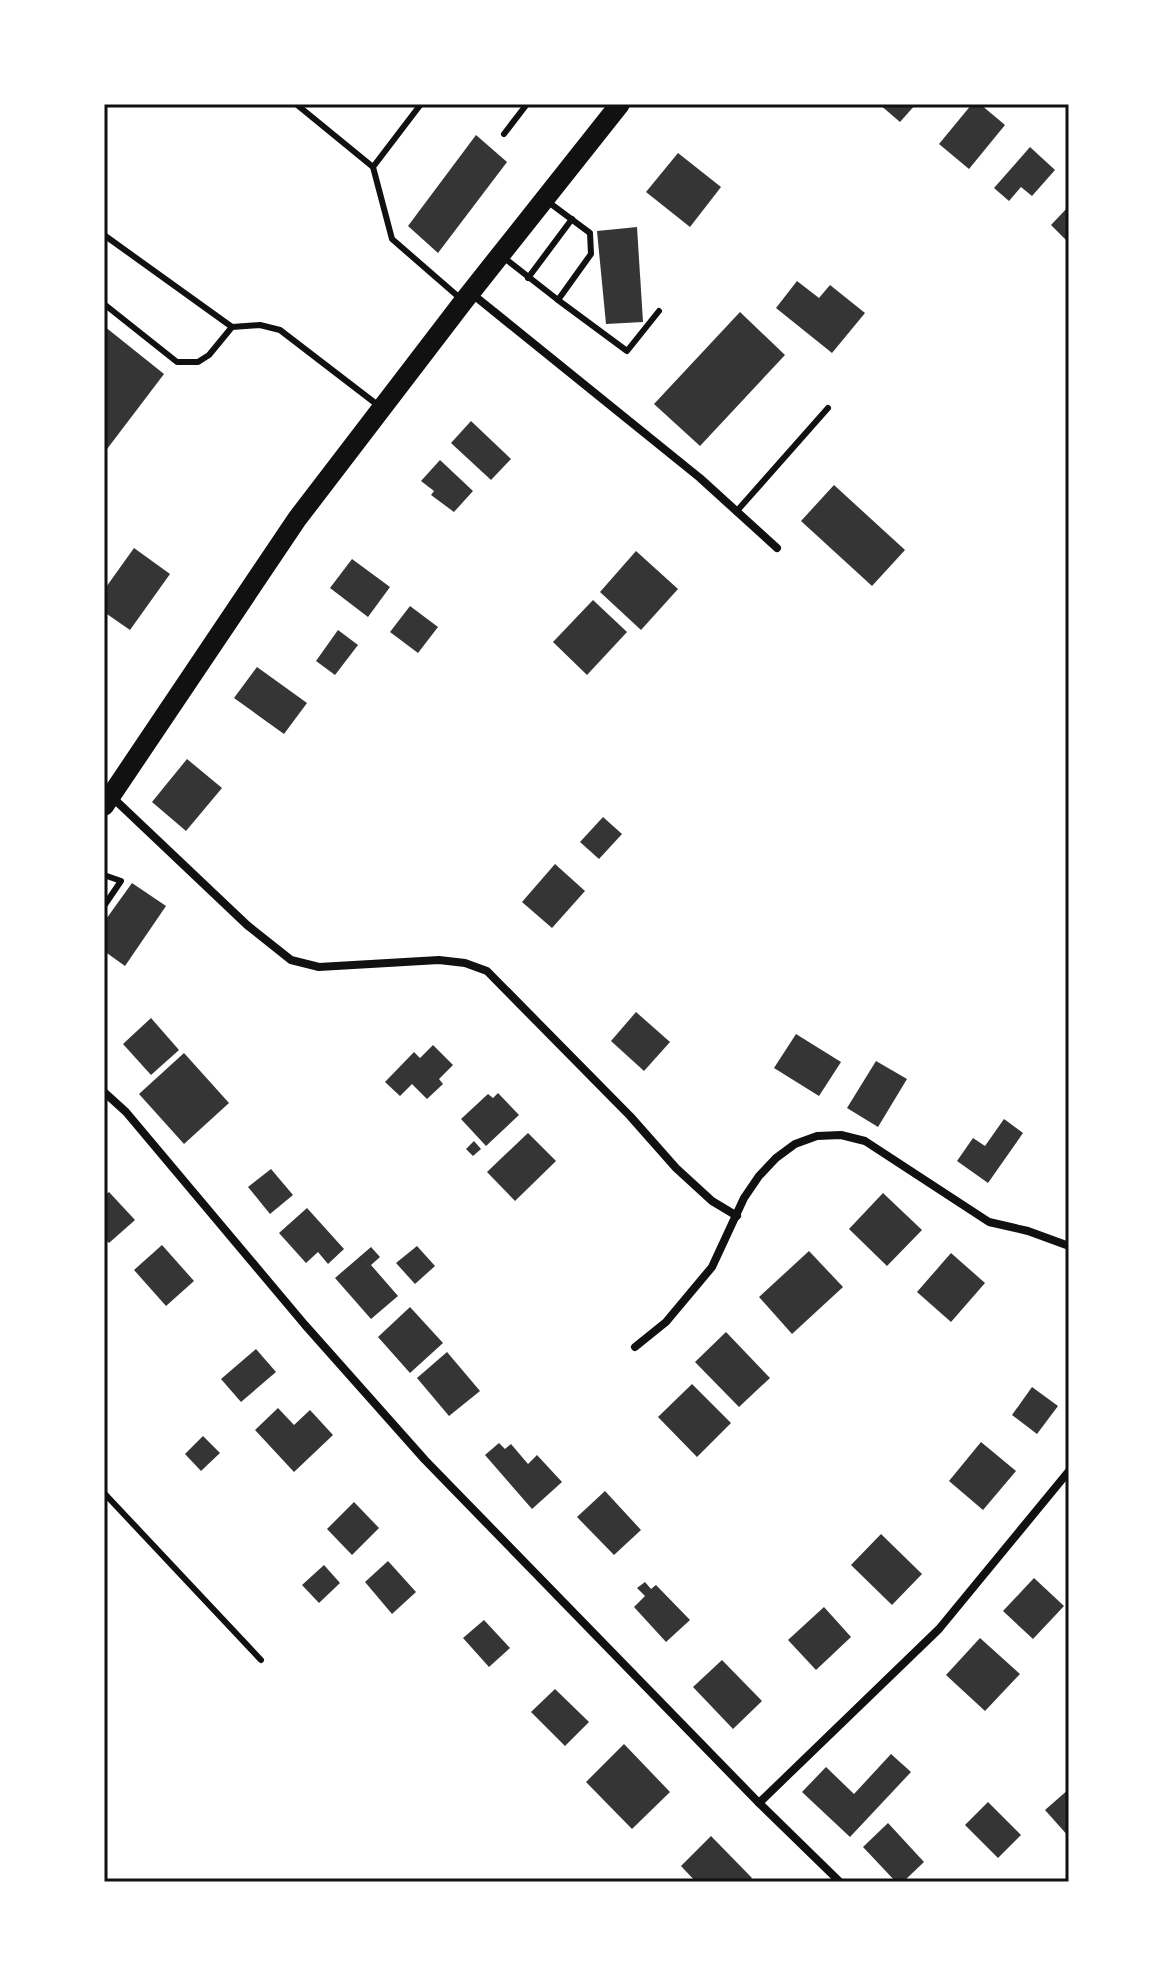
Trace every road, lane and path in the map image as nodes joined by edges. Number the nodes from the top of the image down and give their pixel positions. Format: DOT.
graph roads {
  1 [pos="296,104"];
  2 [pos="421,104"];
  3 [pos="527,104"];
  4 [pos="620,104"];
  5 [pos="504,134"];
  6 [pos="373,167"];
  7 [pos="544,199"];
  8 [pos="572,219"];
  9 [pos="104,235"];
  10 [pos="500,255"];
  11 [pos="528,278"];
  12 [pos="467,297"];
  13 [pos="558,300"];
  14 [pos="104,304"];
  15 [pos="659,311"];
  16 [pos="232,327"];
  17 [pos="382,408"];
  18 [pos="828,408"];
  19 [pos="736,512"];
  20 [pos="777,548"];
  21 [pos="106,798"];
  22 [pos="104,875"];
  23 [pos="104,906"];
  24 [pos="104,1092"];
  25 [pos="737,1216"];
  26 [pos="1069,1246"];
  27 [pos="635,1347"];
  28 [pos="1069,1471"];
  29 [pos="104,1493"];
  30 [pos="261,1660"];
  31 [pos="759,1803"];
  32 [pos="840,1882"];
  1 -- 6 [label="lane"];
  2 -- 6 [label="lane"];
  3 -- 5 [label="lane"];
  4 -- 7 [label="main road"];
  6 -- 12 [label="lane"];
  7 -- 8 [label="lane"];
  7 -- 10 [label="main road"];
  8 -- 11 [label="lane"];
  8 -- 13 [label="lane"];
  9 -- 16 [label="lane"];
  10 -- 11 [label="lane"];
  10 -- 12 [label="main road"];
  11 -- 13 [label="lane"];
  12 -- 17 [label="main road"];
  12 -- 19 [label="street"];
  13 -- 15 [label="lane"];
  14 -- 16 [label="lane"];
  16 -- 17 [label="lane"];
  17 -- 21 [label="main road"];
  18 -- 19 [label="lane"];
  19 -- 20 [label="street"];
  21 -- 25 [label="street"];
  22 -- 23 [label="lane"];
  24 -- 31 [label="street"];
  25 -- 26 [label="street"];
  25 -- 27 [label="street"];
  28 -- 31 [label="street"];
  29 -- 30 [label="lane"];
  31 -- 32 [label="street"];
}
